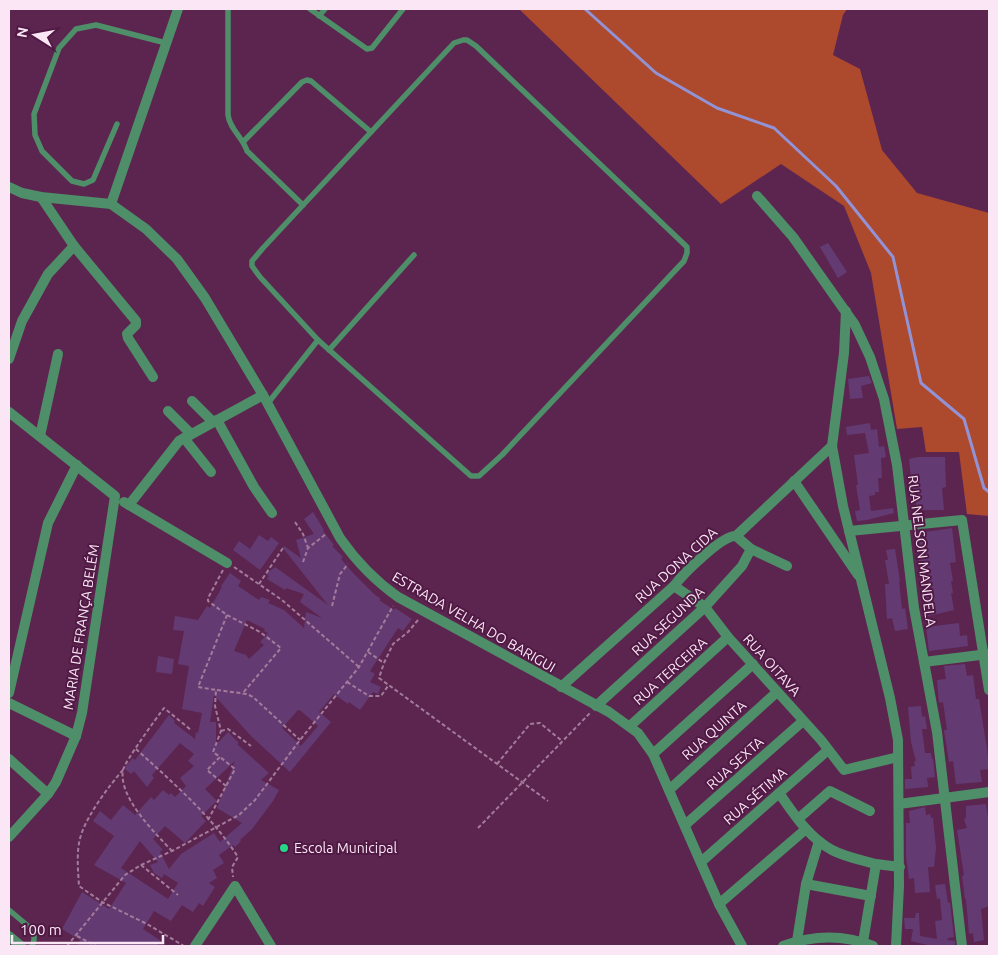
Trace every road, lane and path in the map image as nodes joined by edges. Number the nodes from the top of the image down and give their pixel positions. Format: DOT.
graph roads {
  1 [pos="178,9"];
  2 [pos="228,9"];
  3 [pos="310,9"];
  4 [pos="325,9"];
  5 [pos="403,9"];
  6 [pos="319,16"];
  7 [pos="166,43"];
  8 [pos="117,124"];
  9 [pos="371,132"];
  10 [pos="244,141"];
  11 [pos="10,189"];
  12 [pos="757,196"];
  13 [pos="41,197"];
  14 [pos="111,204"];
  15 [pos="303,205"];
  16 [pos="74,246"];
  17 [pos="414,255"];
  18 [pos="846,312"];
  19 [pos="318,340"];
  20 [pos="329,350"];
  21 [pos="58,354"];
  22 [pos="9,359"];
  23 [pos="154,376"];
  24 [pos="266,399"];
  25 [pos="192,401"];
  26 [pos="168,411"];
  27 [pos="9,412"];
  28 [pos="215,421"];
  29 [pos="40,436"];
  30 [pos="188,436"];
  31 [pos="832,446"];
  32 [pos="76,465"];
  33 [pos="211,472"];
  34 [pos="794,481"];
  35 [pos="115,496"];
  36 [pos="129,505"];
  37 [pos="272,513"];
  38 [pos="295,522"];
  39 [pos="904,525"];
  40 [pos="334,528"];
  41 [pos="849,531"];
  42 [pos="736,536"];
  43 [pos="283,548"];
  44 [pos="308,548"];
  45 [pos="751,549"];
  46 [pos="354,558"];
  47 [pos="227,562"];
  48 [pos="303,562"];
  49 [pos="787,566"];
  50 [pos="862,581"];
  51 [pos="259,584"];
  52 [pos="674,586"];
  53 [pos="398,597"];
  54 [pos="332,606"];
  55 [pos="705,607"];
  56 [pos="424,612"];
  57 [pos="227,615"];
  58 [pos="728,637"];
  59 [pos="368,652"];
  60 [pos="986,654"];
  61 [pos="924,662"];
  62 [pos="384,663"];
  63 [pos="753,664"];
  64 [pos="359,667"];
  65 [pos="348,682"];
  66 [pos="388,685"];
  67 [pos="561,687"];
  68 [pos="216,690"];
  69 [pos="989,690"];
  70 [pos="777,692"];
  71 [pos="9,693"];
  72 [pos="242,694"];
  73 [pos="9,703"];
  74 [pos="596,706"];
  75 [pos="803,720"];
  76 [pos="630,726"];
  77 [pos="191,730"];
  78 [pos="221,731"];
  79 [pos="76,736"];
  80 [pos="300,740"];
  81 [pos="563,742"];
  82 [pos="251,746"];
  83 [pos="136,749"];
  84 [pos="828,750"];
  85 [pos="653,754"];
  86 [pos="220,757"];
  87 [pos="898,757"];
  88 [pos="9,759"];
  89 [pos="497,764"];
  90 [pos="123,770"];
  91 [pos="522,782"];
  92 [pos="226,786"];
  93 [pos="669,790"];
  94 [pos="989,792"];
  95 [pos="778,793"];
  96 [pos="48,794"];
  97 [pos="945,798"];
  98 [pos="548,801"];
  99 [pos="899,804"];
  100 [pos="870,810"];
  101 [pos="798,818"];
  102 [pos="208,820"];
  103 [pos="685,825"];
  104 [pos="215,827"];
  105 [pos="478,828"];
  106 [pos="806,829"];
  107 [pos="9,837"];
  108 [pos="819,841"];
  109 [pos="172,851"];
  110 [pos="700,862"];
  111 [pos="876,864"];
  112 [pos="141,865"];
  113 [pos="900,867"];
  114 [pos="806,884"];
  115 [pos="235,886"];
  116 [pos="178,895"];
  117 [pos="871,896"];
  118 [pos="102,902"];
  119 [pos="720,904"];
  120 [pos="9,910"];
  121 [pos="9,936"];
  122 [pos="77,936"];
  123 [pos="820,937"];
  124 [pos="797,941"];
  125 [pos="863,942"];
  126 [pos="21,946"];
  127 [pos="32,946"];
  128 [pos="67,946"];
  129 [pos="96,946"];
  130 [pos="184,946"];
  131 [pos="195,946"];
  132 [pos="271,946"];
  133 [pos="742,946"];
  134 [pos="783,946"];
  135 [pos="826,946"];
  136 [pos="873,946"];
  137 [pos="896,946"];
  138 [pos="962,946"];
  1 -- 7 [label="street"];
  2 -- 10 [label="lane"];
  3 -- 6 [label="lane"];
  4 -- 6 [label="lane"];
  5 -- 6 [label="lane"];
  7 -- 8 [label="lane"];
  7 -- 14 [label="street"];
  9 -- 10 [label="lane"];
  9 -- 15 [label="lane"];
  9 -- 20 [label="lane"];
  10 -- 15 [label="lane"];
  11 -- 13 [label="street"];
  12 -- 18 [label="street, RUA NELSON MANDELA"];
  13 -- 14 [label="street"];
  13 -- 16 [label="street"];
  14 -- 24 [label="street, ESTRADA VELHA DO BARIGUI"];
  15 -- 19 [label="lane"];
  16 -- 22 [label="street"];
  16 -- 23 [label="street"];
  17 -- 20 [label="lane"];
  18 -- 31 [label="street"];
  18 -- 39 [label="street, RUA NELSON MANDELA"];
  19 -- 20 [label="lane"];
  19 -- 24 [label="lane"];
  21 -- 29 [label="street"];
  24 -- 28 [label="street"];
  24 -- 40 [label="street, ESTRADA VELHA DO BARIGUI"];
  25 -- 28 [label="street"];
  26 -- 30 [label="street"];
  27 -- 29 [label="street"];
  28 -- 30 [label="street"];
  28 -- 37 [label="street"];
  29 -- 32 [label="street"];
  30 -- 33 [label="street"];
  30 -- 36 [label="street"];
  31 -- 34 [label="street, RUA DONA CIDA"];
  31 -- 41 [label="street"];
  32 -- 35 [label="street"];
  32 -- 71 [label="street"];
  34 -- 42 [label="street, RUA DONA CIDA"];
  34 -- 50 [label="street"];
  35 -- 36 [label="street"];
  35 -- 79 [label="street, MARIA DE FRANÇA BELÉM"];
  36 -- 47 [label="street"];
  38 -- 44 [label="path"];
  39 -- 41 [label="street"];
  39 -- 60 [label="street"];
  39 -- 61 [label="street, RUA NELSON MANDELA"];
  40 -- 44 [label="path"];
  40 -- 46 [label="street, ESTRADA VELHA DO BARIGUI"];
  41 -- 50 [label="street"];
  42 -- 45 [label="street"];
  42 -- 52 [label="street, RUA DONA CIDA"];
  43 -- 51 [label="path"];
  44 -- 48 [label="path"];
  45 -- 49 [label="street"];
  45 -- 55 [label="street, RUA SEGUNDA"];
  46 -- 53 [label="street, ESTRADA VELHA DO BARIGUI"];
  46 -- 54 [label="path"];
  47 -- 51 [label="path"];
  47 -- 57 [label="path"];
  50 -- 87 [label="street"];
  51 -- 64 [label="path"];
  52 -- 55 [label="street, RUA OITAVA"];
  52 -- 67 [label="street, RUA DONA CIDA"];
  53 -- 56 [label="street, ESTRADA VELHA DO BARIGUI"];
  53 -- 59 [label="path"];
  55 -- 58 [label="street, RUA OITAVA"];
  55 -- 74 [label="street, RUA SEGUNDA"];
  56 -- 62 [label="path"];
  56 -- 67 [label="street, ESTRADA VELHA DO BARIGUI"];
  57 -- 68 [label="path"];
  57 -- 72 [label="path"];
  58 -- 63 [label="street, RUA OITAVA"];
  58 -- 76 [label="street, RUA TERCEIRA"];
  59 -- 62 [label="path"];
  59 -- 64 [label="path"];
  60 -- 61 [label="street"];
  60 -- 69 [label="street"];
  61 -- 97 [label="street, RUA NELSON MANDELA"];
  62 -- 66 [label="path"];
  63 -- 70 [label="street, RUA OITAVA"];
  63 -- 85 [label="street"];
  64 -- 65 [label="path"];
  65 -- 66 [label="path"];
  65 -- 80 [label="path"];
  66 -- 89 [label="path"];
  67 -- 74 [label="street, ESTRADA VELHA DO BARIGUI"];
  68 -- 72 [label="path"];
  68 -- 78 [label="path"];
  70 -- 75 [label="street, RUA OITAVA"];
  70 -- 93 [label="street, RUA QUINTA"];
  72 -- 80 [label="path"];
  73 -- 79 [label="street, MARIA DE FRANÇA BELÉM"];
  74 -- 76 [label="street, ESTRADA VELHA DO BARIGUI"];
  74 -- 81 [label="path"];
  75 -- 84 [label="street, RUA OITAVA"];
  75 -- 103 [label="street, RUA SEXTA"];
  76 -- 85 [label="street, ESTRADA VELHA DO BARIGUI"];
  77 -- 83 [label="path"];
  78 -- 82 [label="path"];
  78 -- 86 [label="path"];
  79 -- 96 [label="street"];
  80 -- 104 [label="path"];
  81 -- 89 [label="path"];
  81 -- 91 [label="path"];
  83 -- 90 [label="path"];
  83 -- 102 [label="path"];
  84 -- 87 [label="street, RUA OITAVA"];
  84 -- 95 [label="street, RUA SÉTIMA"];
  85 -- 93 [label="street, ESTRADA VELHA DO BARIGUI"];
  86 -- 92 [label="path"];
  86 -- 92 [label="path"];
  87 -- 99 [label="street"];
  88 -- 96 [label="street"];
  89 -- 91 [label="path"];
  90 -- 109 [label="path"];
  90 -- 118 [label="path"];
  91 -- 98 [label="path"];
  91 -- 105 [label="path"];
  92 -- 102 [label="path"];
  93 -- 103 [label="street, ESTRADA VELHA DO BARIGUI"];
  94 -- 97 [label="street"];
  95 -- 101 [label="street"];
  95 -- 110 [label="street, RUA SÉTIMA"];
  96 -- 107 [label="street"];
  97 -- 99 [label="street"];
  97 -- 138 [label="street, RUA NELSON MANDELA"];
  99 -- 113 [label="street"];
  100 -- 101 [label="street"];
  101 -- 106 [label="street"];
  102 -- 104 [label="path"];
  103 -- 110 [label="street, ESTRADA VELHA DO BARIGUI"];
  104 -- 109 [label="path"];
  104 -- 115 [label="path"];
  106 -- 108 [label="street"];
  106 -- 119 [label="street"];
  108 -- 111 [label="street"];
  108 -- 114 [label="street"];
  109 -- 112 [label="path"];
  110 -- 119 [label="street, ESTRADA VELHA DO BARIGUI"];
  111 -- 113 [label="street"];
  111 -- 117 [label="street"];
  112 -- 116 [label="path"];
  112 -- 118 [label="path"];
  113 -- 137 [label="street"];
  114 -- 117 [label="street"];
  114 -- 124 [label="street"];
  115 -- 131 [label="street"];
  115 -- 132 [label="street"];
  117 -- 125 [label="street"];
  118 -- 122 [label="path"];
  118 -- 130 [label="path"];
  119 -- 133 [label="street, ESTRADA VELHA DO BARIGUI"];
  120 -- 127 [label="lane"];
  121 -- 126 [label="street"];
  122 -- 128 [label="path"];
  122 -- 129 [label="path"];
  123 -- 124 [label="street"];
  123 -- 125 [label="street"];
  123 -- 135 [label="street"];
  124 -- 134 [label="street"];
  125 -- 136 [label="street"];
}
